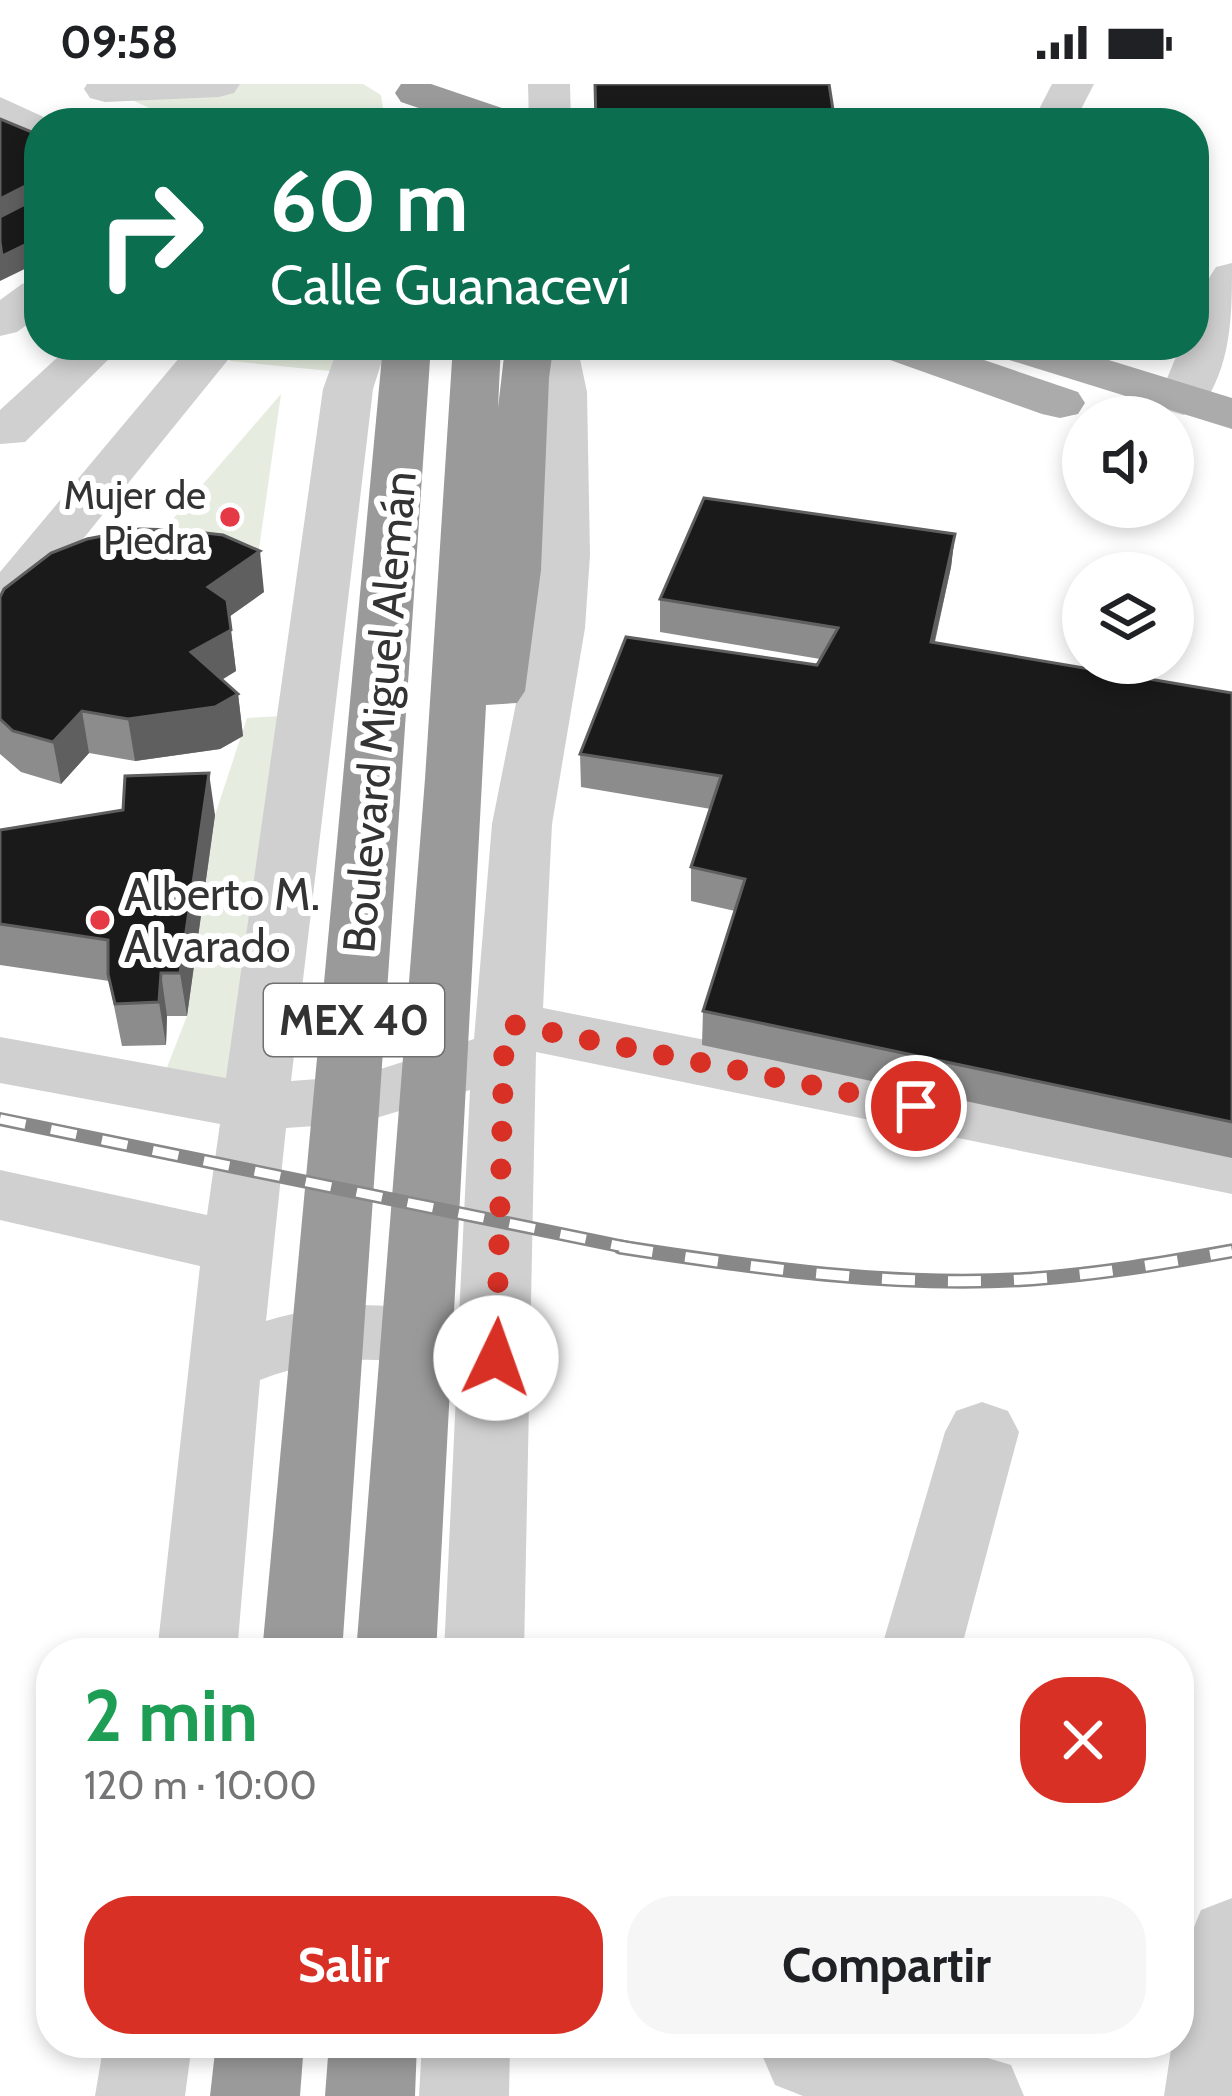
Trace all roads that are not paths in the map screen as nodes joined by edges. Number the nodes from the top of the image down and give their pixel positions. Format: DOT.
graph roads {
  1 [pos="219,84"];
  2 [pos="533,84"];
  3 [pos="100,86"];
  4 [pos="420,94"];
  5 [pos="146,108"];
  6 [pos="461,108"];
  7 [pos="1232,277"];
  8 [pos="1209,337"];
  9 [pos="91,360"];
  10 [pos="191,360"];
  11 [pos="391,360"];
  12 [pos="392,360"];
  13 [pos="476,360"];
  14 [pos="528,360"];
  15 [pos="556,360"];
  16 [pos="937,360"];
  17 [pos="1045,360"];
  18 [pos="1200,360"];
  19 [pos="1127,396"];
  20 [pos="1186,396"];
  21 [pos="1062,402"];
  22 [pos="1232,414"];
  23 [pos="1194,417"];
  24 [pos="1194,428"];
  25 [pos="49,444"];
  26 [pos="1232,452"];
  27 [pos="4,593"];
  28 [pos="454,779"];
  29 [pos="507,1036"];
  30 [pos="0,1060"];
  31 [pos="258,1108"];
  32 [pos="1232,1169"];
  33 [pos="0,1195"];
  34 [pos="237,1248"];
  35 [pos="496,1358"];
  36 [pos="226,1363"];
  37 [pos="982,1432"];
  38 [pos="198,1638"];
  39 [pos="303,1638"];
  40 [pos="397,1638"];
  41 [pos="485,1638"];
  42 [pos="924,1638"];
  43 [pos="1232,1938"];
  44 [pos="146,2058"];
  45 [pos="259,2058"];
  46 [pos="372,2058"];
  47 [pos="465,2058"];
  48 [pos="804,2065"];
  49 [pos="140,2096"];
  50 [pos="255,2096"];
  51 [pos="370,2096"];
  52 [pos="464,2096"];
  53 [pos="979,2096"];
  54 [pos="1209,2096"];
  1 -- 3 [label="street"];
  2 -- 4 [label="highway"];
  3 -- 5 [label="street"];
  4 -- 6 [label="highway"];
  7 -- 8 [label="street"];
  9 -- 25 [label="street"];
  10 -- 25 [label="street"];
  11 -- 31 [label="street"];
  12 -- 39 [label="highway, Boulevard Miguel Alemán / MEX 40"];
  13 -- 28 [label="highway, Boulevard Miguel Alemán / MEX 40"];
  14 -- 28 [label="highway"];
  15 -- 29 [label="street"];
  16 -- 21 [label="main road"];
  17 -- 19 [label="main road"];
  18 -- 20 [label="street"];
  22 -- 23 [label="main road"];
  24 -- 26 [label="main road"];
  25 -- 27 [label="street"];
  28 -- 40 [label="highway, Boulevard Miguel Alemán / MEX 40"];
  29 -- 31 [label="street"];
  29 -- 32 [label="street"];
  29 -- 35 [label="street"];
  30 -- 31 [label="street"];
  31 -- 34 [label="street"];
  33 -- 34 [label="street"];
  34 -- 36 [label="street"];
  35 -- 36 [label="street"];
  35 -- 41 [label="street"];
  36 -- 38 [label="street"];
  37 -- 42 [label="street"];
  43 -- 54 [label="street"];
  44 -- 49 [label="street"];
  45 -- 50 [label="highway"];
  46 -- 51 [label="highway"];
  47 -- 52 [label="street"];
  48 -- 53 [label="street"];
}
